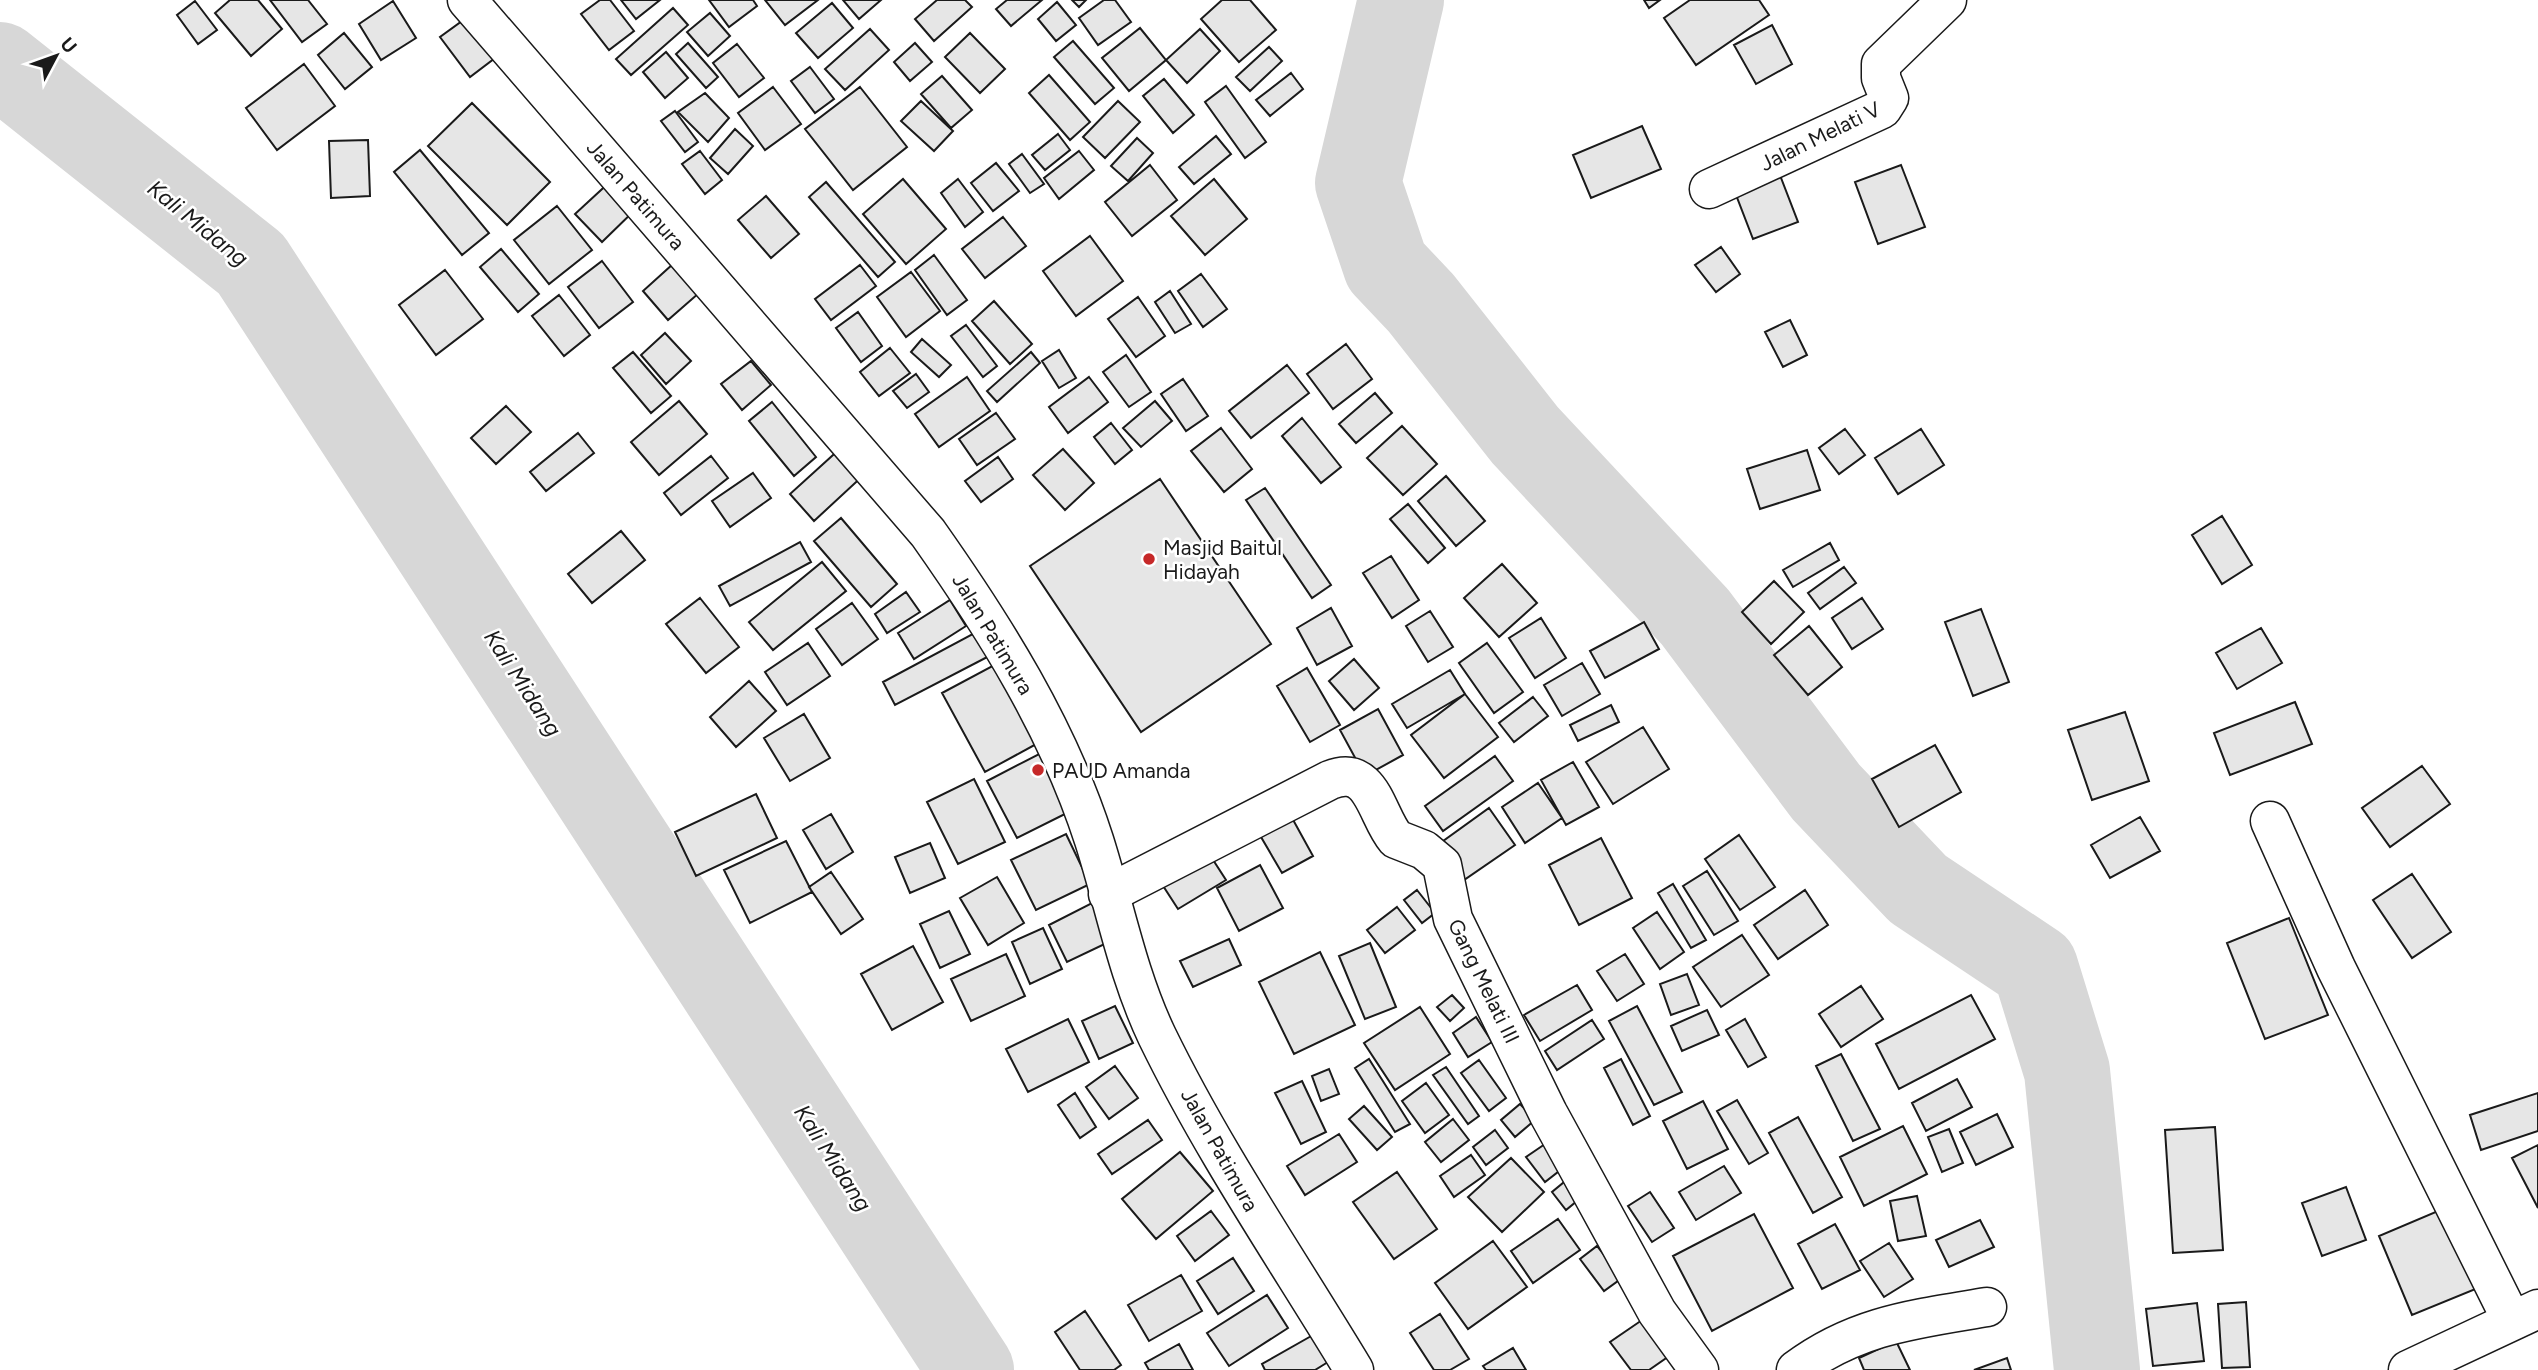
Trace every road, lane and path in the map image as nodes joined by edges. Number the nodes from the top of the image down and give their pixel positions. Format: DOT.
graph roads {
  1 [pos="467,0"];
  2 [pos="1947,0"];
  3 [pos="1709,189"];
  4 [pos="2270,821"];
  5 [pos="1108,894"];
  6 [pos="1987,1307"];
  7 [pos="2524,1314"];
  8 [pos="1353,1370"];
  9 [pos="1699,1370"];
  10 [pos="1796,1370"];
  11 [pos="2408,1370"];
  1 -- 5 [label="street, Jalan Patimura"];
  2 -- 3 [label="street, Jalan Melati V"];
  4 -- 7 [label="street"];
  5 -- 8 [label="street, Jalan Patimura"];
  5 -- 9 [label="street, Gang Melati III"];
  6 -- 10 [label="street"];
  7 -- 11 [label="street"];
}
